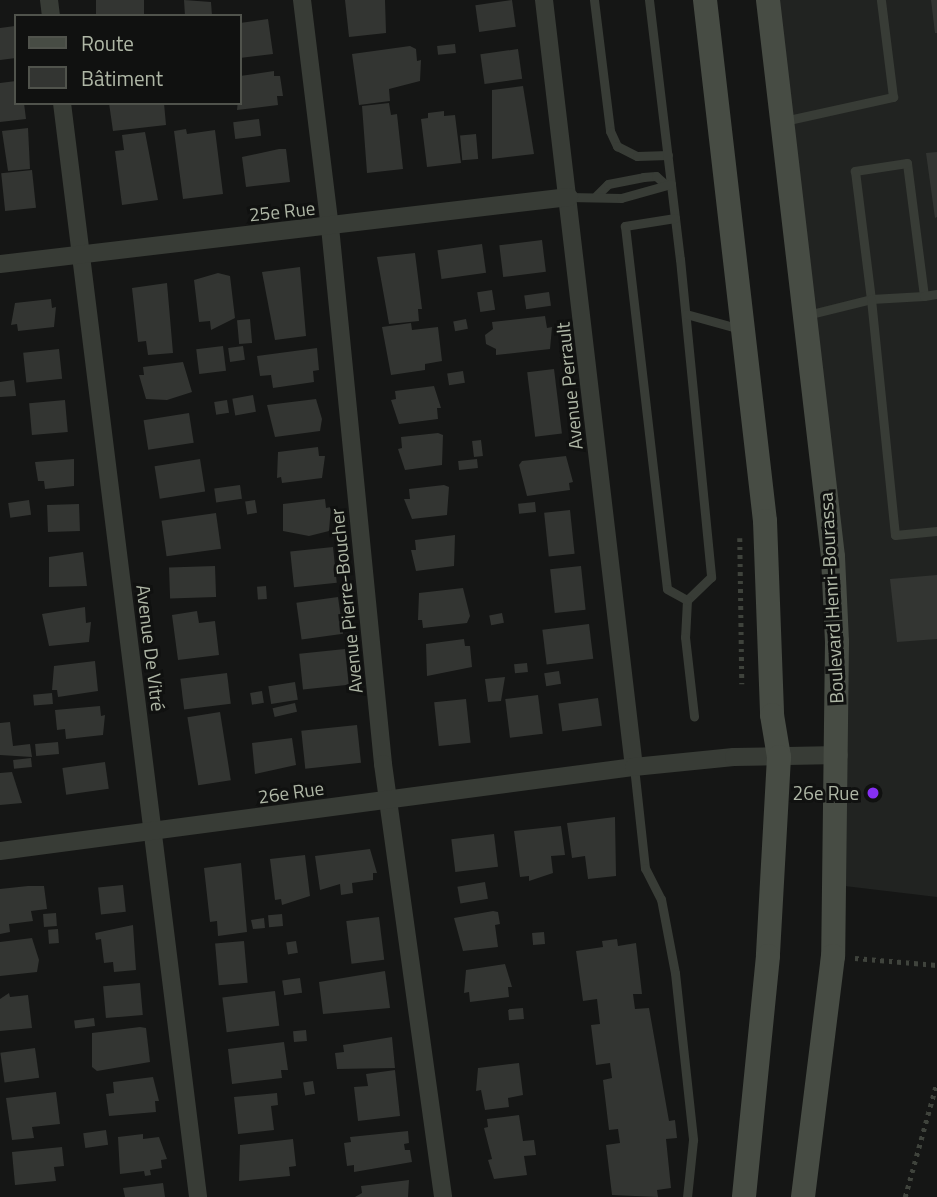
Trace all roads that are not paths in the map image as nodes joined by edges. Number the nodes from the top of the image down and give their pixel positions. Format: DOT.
graph roads {
  1 [pos="302,0"];
  2 [pos="544,0"];
  3 [pos="594,0"];
  4 [pos="649,0"];
  5 [pos="705,0"];
  6 [pos="768,0"];
  7 [pos="881,0"];
  8 [pos="62,105"];
  9 [pos="782,121"];
  10 [pos="668,155"];
  11 [pos="668,184"];
  12 [pos="596,195"];
  13 [pos="569,197"];
  14 [pos="675,218"];
  15 [pos="330,227"];
  16 [pos="81,253"];
  17 [pos="0,264"];
  18 [pos="937,295"];
  19 [pos="925,296"];
  20 [pos="871,299"];
  21 [pos="686,314"];
  22 [pos="806,316"];
  23 [pos="745,330"];
  24 [pos="937,531"];
  25 [pos="687,600"];
  26 [pos="694,716"];
  27 [pos="839,755"];
  28 [pos="779,757"];
  29 [pos="634,767"];
  30 [pos="388,800"];
  31 [pos="153,832"];
  32 [pos="0,851"];
  33 [pos="198,1197"];
  34 [pos="443,1197"];
  35 [pos="687,1197"];
  36 [pos="744,1197"];
  37 [pos="803,1197"];
  1 -- 15 [label="street, Avenue Pierre-Boucher"];
  2 -- 13 [label="street, Avenue Perrault"];
  3 -- 10 [label="lane"];
  4 -- 10 [label="lane"];
  5 -- 23 [label="main road"];
  6 -- 9 [label="main road, Boulevard Henri-Bourassa"];
  7 -- 9 [label="lane"];
  8 -- 16 [label="street, Avenue De Vitré"];
  9 -- 22 [label="main road, Boulevard Henri-Bourassa"];
  10 -- 11 [label="lane"];
  11 -- 12 [label="lane"];
  11 -- 12 [label="lane"];
  11 -- 14 [label="lane"];
  12 -- 13 [label="lane"];
  13 -- 15 [label="street, 25e Rue"];
  13 -- 29 [label="street, Avenue Perrault"];
  14 -- 21 [label="lane"];
  14 -- 25 [label="lane"];
  15 -- 16 [label="street, 25e Rue"];
  15 -- 30 [label="street, Avenue Pierre-Boucher"];
  16 -- 17 [label="street, 25e Rue"];
  16 -- 31 [label="street, Avenue De Vitré"];
  18 -- 19 [label="lane"];
  19 -- 20 [label="lane"];
  19 -- 20 [label="lane"];
  20 -- 22 [label="lane"];
  20 -- 24 [label="lane"];
  21 -- 23 [label="lane"];
  21 -- 25 [label="lane"];
  22 -- 27 [label="main road, Boulevard Henri-Bourassa"];
  23 -- 28 [label="main road"];
  25 -- 26 [label="lane"];
  27 -- 28 [label="street, 26e Rue"];
  27 -- 37 [label="main road, Boulevard Henri-Bourassa"];
  28 -- 29 [label="street, 26e Rue"];
  28 -- 36 [label="main road"];
  29 -- 30 [label="street, 26e Rue"];
  29 -- 35 [label="lane"];
  30 -- 31 [label="street, 26e Rue"];
  30 -- 34 [label="street, Avenue Pierre-Boucher"];
  31 -- 32 [label="street, 26e Rue"];
  31 -- 33 [label="street, Avenue De Vitré"];
}
